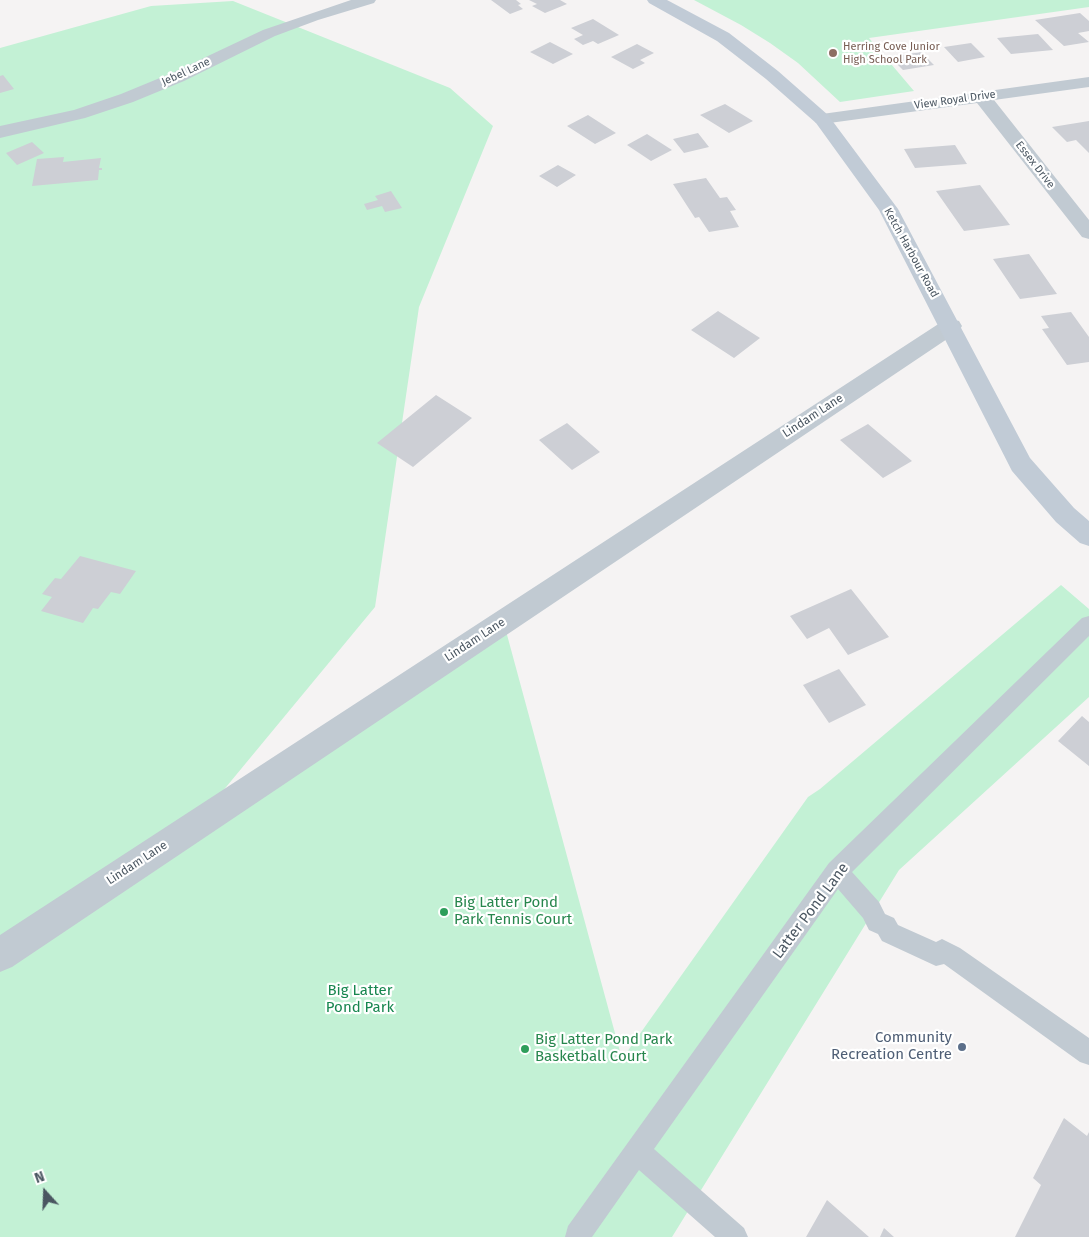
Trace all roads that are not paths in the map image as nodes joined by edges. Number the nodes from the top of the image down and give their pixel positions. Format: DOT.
graph roads {
  1 [pos="368,0"];
  2 [pos="655,0"];
  3 [pos="1089,82"];
  4 [pos="981,96"];
  5 [pos="822,119"];
  6 [pos="0,132"];
  7 [pos="1089,233"];
  8 [pos="951,326"];
  9 [pos="1089,536"];
  10 [pos="1089,624"];
  11 [pos="837,871"];
  12 [pos="0,954"];
  13 [pos="1089,1053"];
  14 [pos="637,1151"];
  15 [pos="577,1236"];
  16 [pos="735,1237"];
  1 -- 6 [label="street, Jebel Lane"];
  2 -- 5 [label="main road, Ketch Harbour Road"];
  3 -- 4 [label="street, View Royal Drive"];
  4 -- 5 [label="street, View Royal Drive"];
  4 -- 7 [label="street, Essex Drive"];
  5 -- 8 [label="main road, Ketch Harbour Road"];
  8 -- 9 [label="main road, Ketch Harbour Road"];
  8 -- 12 [label="street, Lindam Lane"];
  10 -- 11 [label="lane, Latter Pond Lane"];
  11 -- 13 [label="lane"];
  11 -- 14 [label="lane, Latter Pond Lane"];
  14 -- 15 [label="lane, Latter Pond Lane"];
  14 -- 16 [label="lane"];
}
